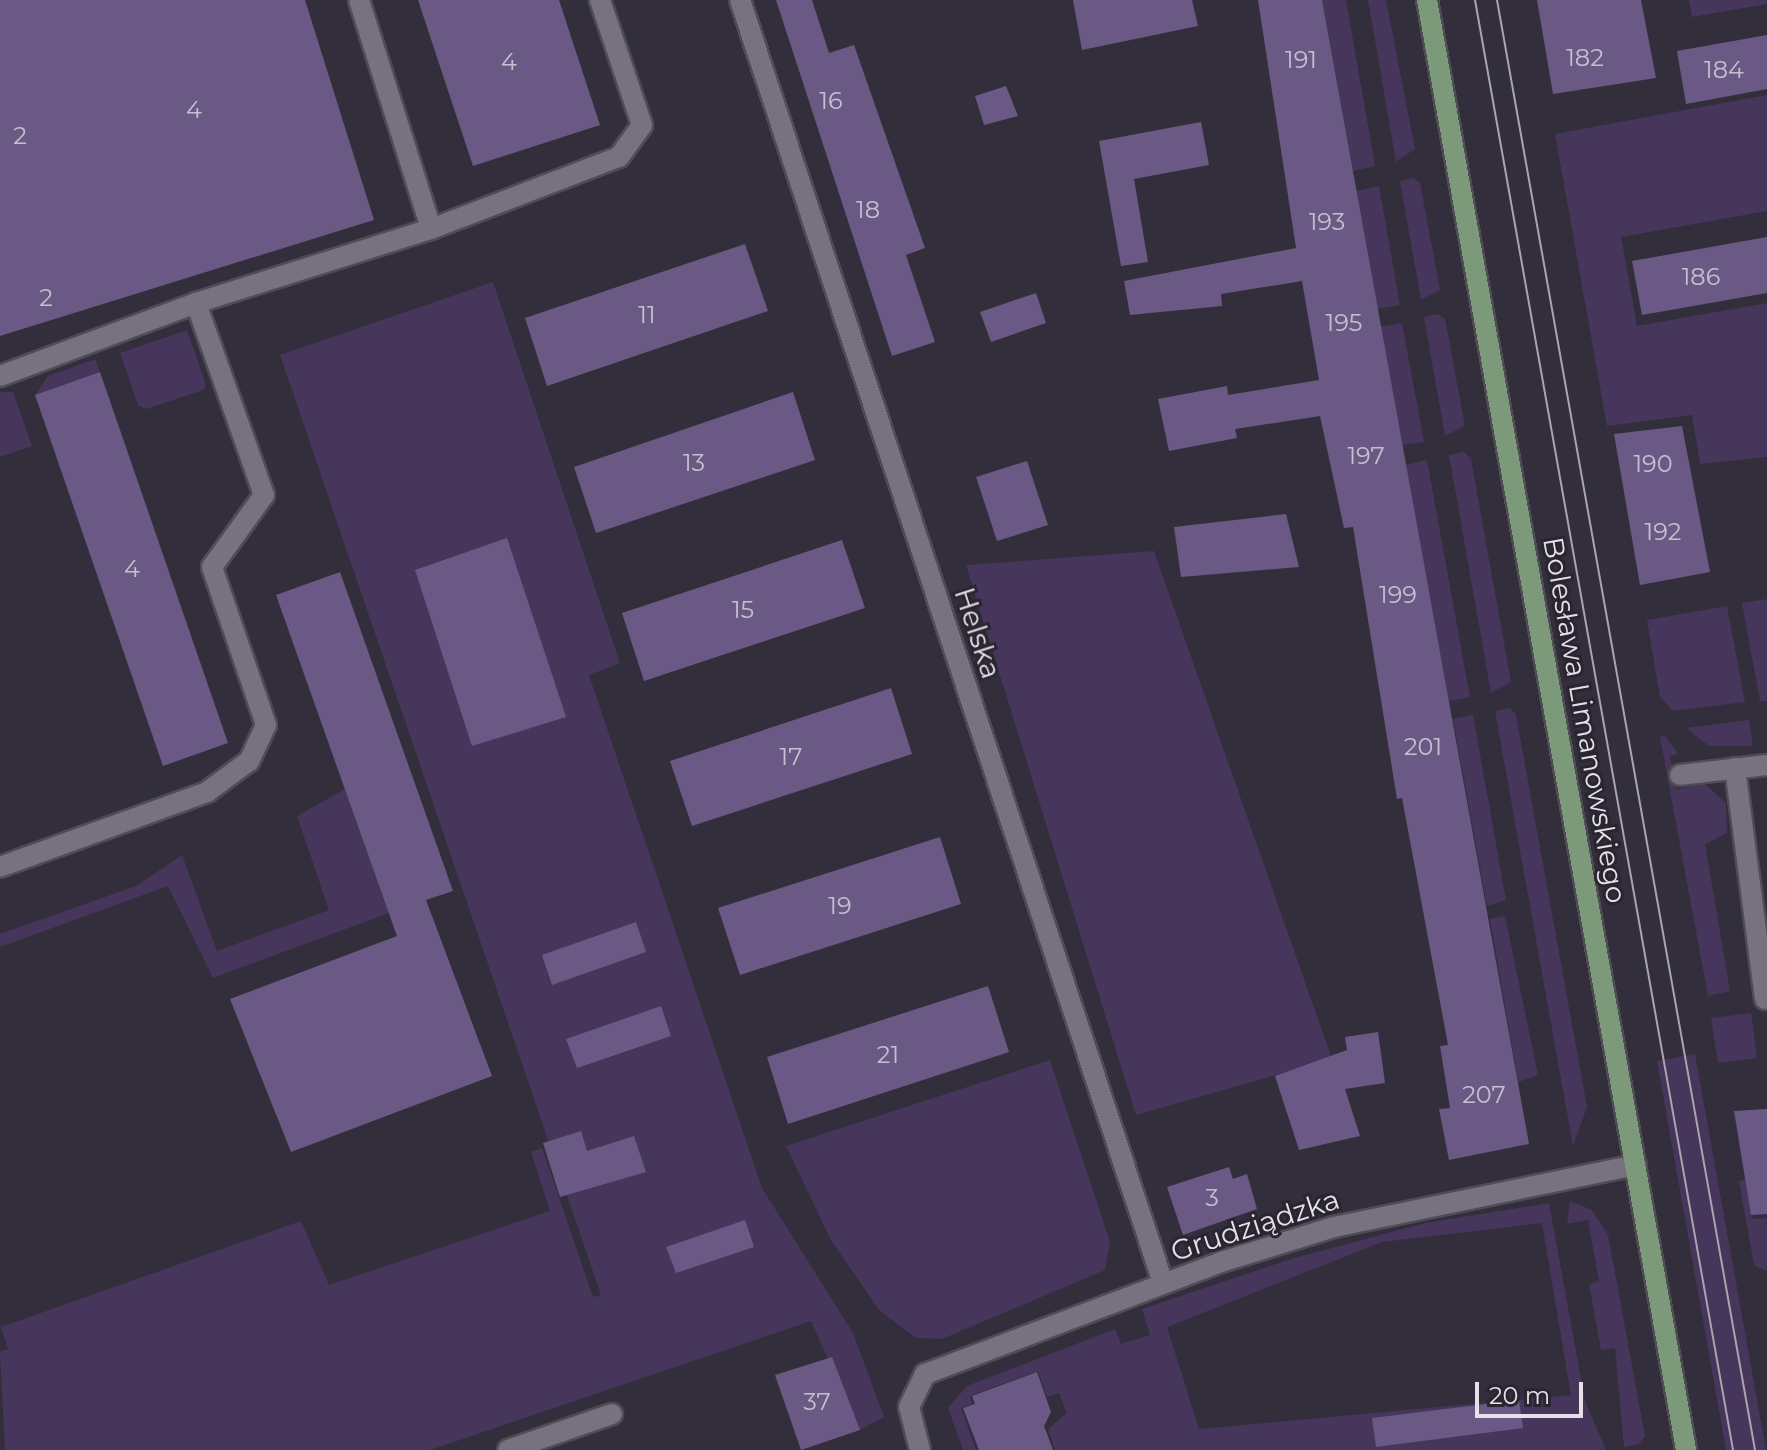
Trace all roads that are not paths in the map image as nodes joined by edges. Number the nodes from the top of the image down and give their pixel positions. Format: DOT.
graph roads {
  1 [pos="359,0"];
  2 [pos="600,0"];
  3 [pos="740,0"];
  4 [pos="1427,0"];
  5 [pos="431,229"];
  6 [pos="196,303"];
  7 [pos="0,376"];
  8 [pos="1767,765"];
  9 [pos="1735,768"];
  10 [pos="1680,775"];
  11 [pos="0,867"];
  12 [pos="1765,999"];
  13 [pos="1636,1165"];
  14 [pos="1163,1283"];
  15 [pos="612,1414"];
  16 [pos="508,1450"];
  17 [pos="920,1450"];
  18 [pos="1686,1450"];
  1 -- 5 [label="street"];
  2 -- 5 [label="street"];
  3 -- 14 [label="street, Helska"];
  4 -- 13 [label="main road, Bolesława Limanowskiego"];
  5 -- 6 [label="street"];
  6 -- 7 [label="street"];
  6 -- 11 [label="street"];
  8 -- 9 [label="street"];
  9 -- 10 [label="street"];
  9 -- 12 [label="street"];
  13 -- 14 [label="street, Grudziądzka"];
  13 -- 18 [label="main road, Bolesława Limanowskiego"];
  14 -- 17 [label="street, Grudziądzka"];
  15 -- 16 [label="street"];
}
